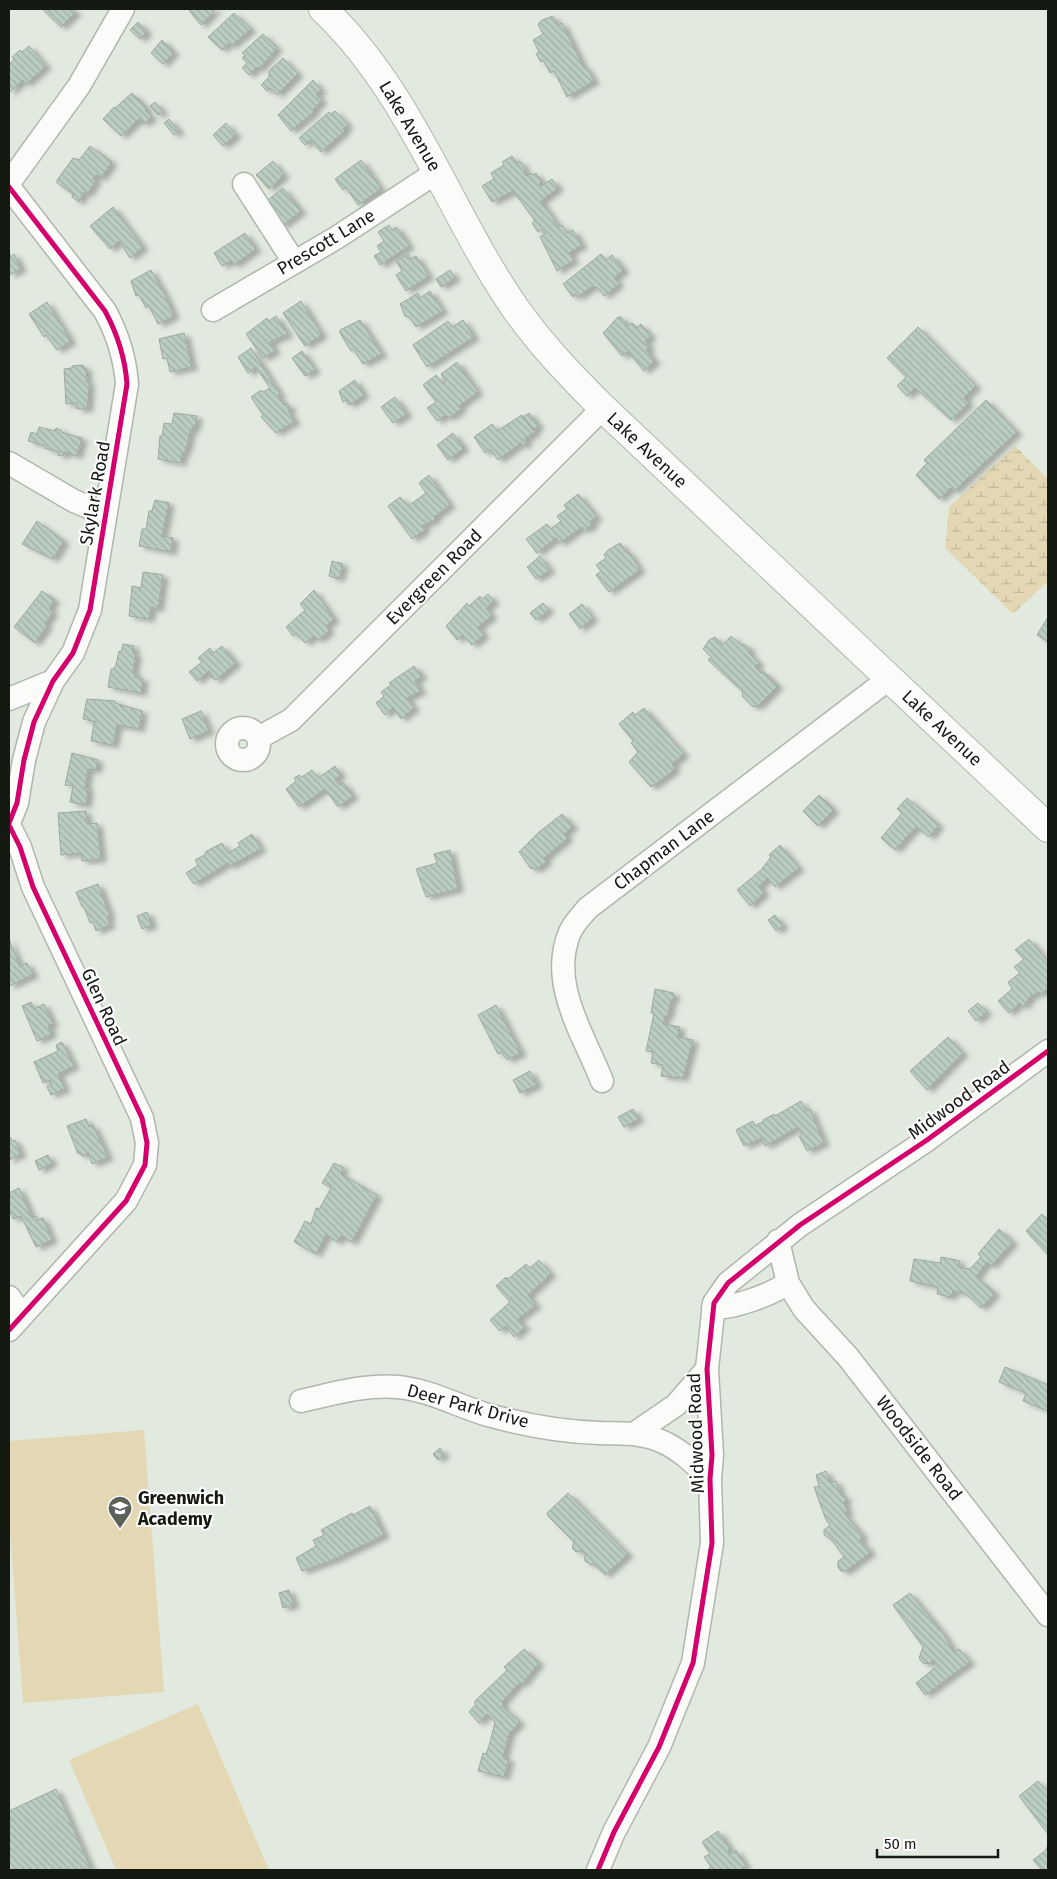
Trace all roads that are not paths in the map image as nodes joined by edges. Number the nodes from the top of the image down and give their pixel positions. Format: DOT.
graph roads {
  1 [pos="123,9"];
  2 [pos="323,9"];
  3 [pos="437,172"];
  4 [pos="9,183"];
  5 [pos="244,184"];
  6 [pos="9,187"];
  7 [pos="294,262"];
  8 [pos="213,310"];
  9 [pos="604,408"];
  10 [pos="9,463"];
  11 [pos="105,514"];
  12 [pos="890,678"];
  13 [pos="53,681"];
  14 [pos="9,699"];
  15 [pos="258,738"];
  16 [pos="9,824"];
  17 [pos="1048,828"];
  18 [pos="1048,1052"];
  19 [pos="602,1081"];
  20 [pos="778,1241"];
  21 [pos="788,1283"];
  22 [pos="9,1298"];
  23 [pos="713,1308"];
  24 [pos="16,1323"];
  25 [pos="707,1369"];
  26 [pos="301,1401"];
  27 [pos="635,1433"];
  28 [pos="710,1479"];
  29 [pos="1048,1615"];
  30 [pos="598,1870"];
  1 -- 4 [label="street"];
  2 -- 3 [label="main road, Lake Avenue"];
  3 -- 7 [label="street, Prescott Lane"];
  3 -- 9 [label="main road, Lake Avenue"];
  5 -- 7 [label="street"];
  6 -- 11 [label="street, Skylark Road"];
  7 -- 8 [label="street, Prescott Lane"];
  9 -- 12 [label="main road, Lake Avenue"];
  9 -- 15 [label="street, Evergreen Road"];
  10 -- 11 [label="street"];
  11 -- 13 [label="street, Skylark Road"];
  12 -- 17 [label="main road, Lake Avenue"];
  12 -- 19 [label="street, Chapman Lane"];
  13 -- 14 [label="street"];
  13 -- 16 [label="street, Skylark Road"];
  16 -- 24 [label="street, Glen Road"];
  18 -- 20 [label="street, Midwood Road"];
  20 -- 21 [label="street, Woodside Road"];
  20 -- 23 [label="street, Midwood Road"];
  21 -- 23 [label="street"];
  21 -- 29 [label="street, Woodside Road"];
  22 -- 24 [label="street"];
  23 -- 25 [label="street, Midwood Road"];
  25 -- 27 [label="street"];
  25 -- 28 [label="street, Midwood Road"];
  26 -- 27 [label="street, Deer Park Drive"];
  27 -- 28 [label="street, Deer Park Drive"];
  28 -- 30 [label="street, Midwood Road"];
}
